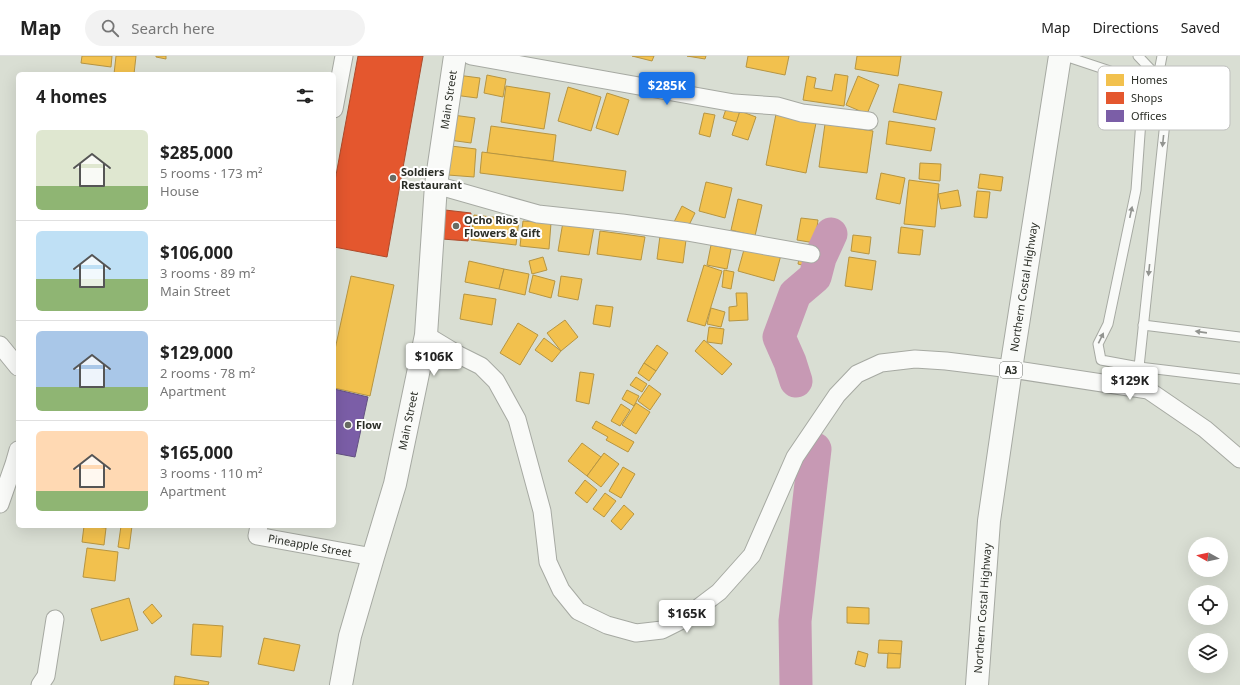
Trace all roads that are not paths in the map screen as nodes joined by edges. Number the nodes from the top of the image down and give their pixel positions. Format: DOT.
graph roads {
  1 [pos="344,56"];
  2 [pos="455,56"];
  3 [pos="471,56"];
  4 [pos="1060,56"];
  5 [pos="1065,56"];
  6 [pos="1138,56"];
  7 [pos="1148,66"];
  8 [pos="1098,67"];
  9 [pos="336,98"];
  10 [pos="869,121"];
  11 [pos="1140,130"];
  12 [pos="1164,130"];
  13 [pos="436,185"];
  14 [pos="811,254"];
  15 [pos="1143,324"];
  16 [pos="426,335"];
  17 [pos="1240,337"];
  18 [pos="0,345"];
  19 [pos="16,365"];
  20 [pos="1139,367"];
  21 [pos="1011,369"];
  22 [pos="1240,379"];
  23 [pos="16,457"];
  24 [pos="1240,459"];
  25 [pos="0,504"];
  26 [pos="259,528"];
  27 [pos="373,557"];
  28 [pos="55,619"];
  29 [pos="40,685"];
  30 [pos="341,685"];
  31 [pos="977,685"];
  1 -- 9 [label="street"];
  2 -- 13 [label="street, Main Street"];
  3 -- 10 [label="street"];
  4 -- 21 [label="street, Northern Costal Highway / A3"];
  8 -- 5 [label="lane, one-way"];
  6 -- 7 [label="lane"];
  20 -- 11 [label="lane, one-way"];
  12 -- 15 [label="lane, one-way"];
  13 -- 14 [label="street"];
  13 -- 16 [label="street, Main Street"];
  17 -- 15 [label="lane, one-way"];
  15 -- 20 [label="lane"];
  16 -- 21 [label="street"];
  16 -- 27 [label="street, Main Street"];
  18 -- 19 [label="street"];
  20 -- 22 [label="lane"];
  21 -- 24 [label="street"];
  21 -- 31 [label="street, Northern Costal Highway / A3"];
  23 -- 25 [label="street"];
  26 -- 27 [label="street, Pineapple Street"];
  27 -- 30 [label="street, Main Street"];
  28 -- 29 [label="street"];
}
